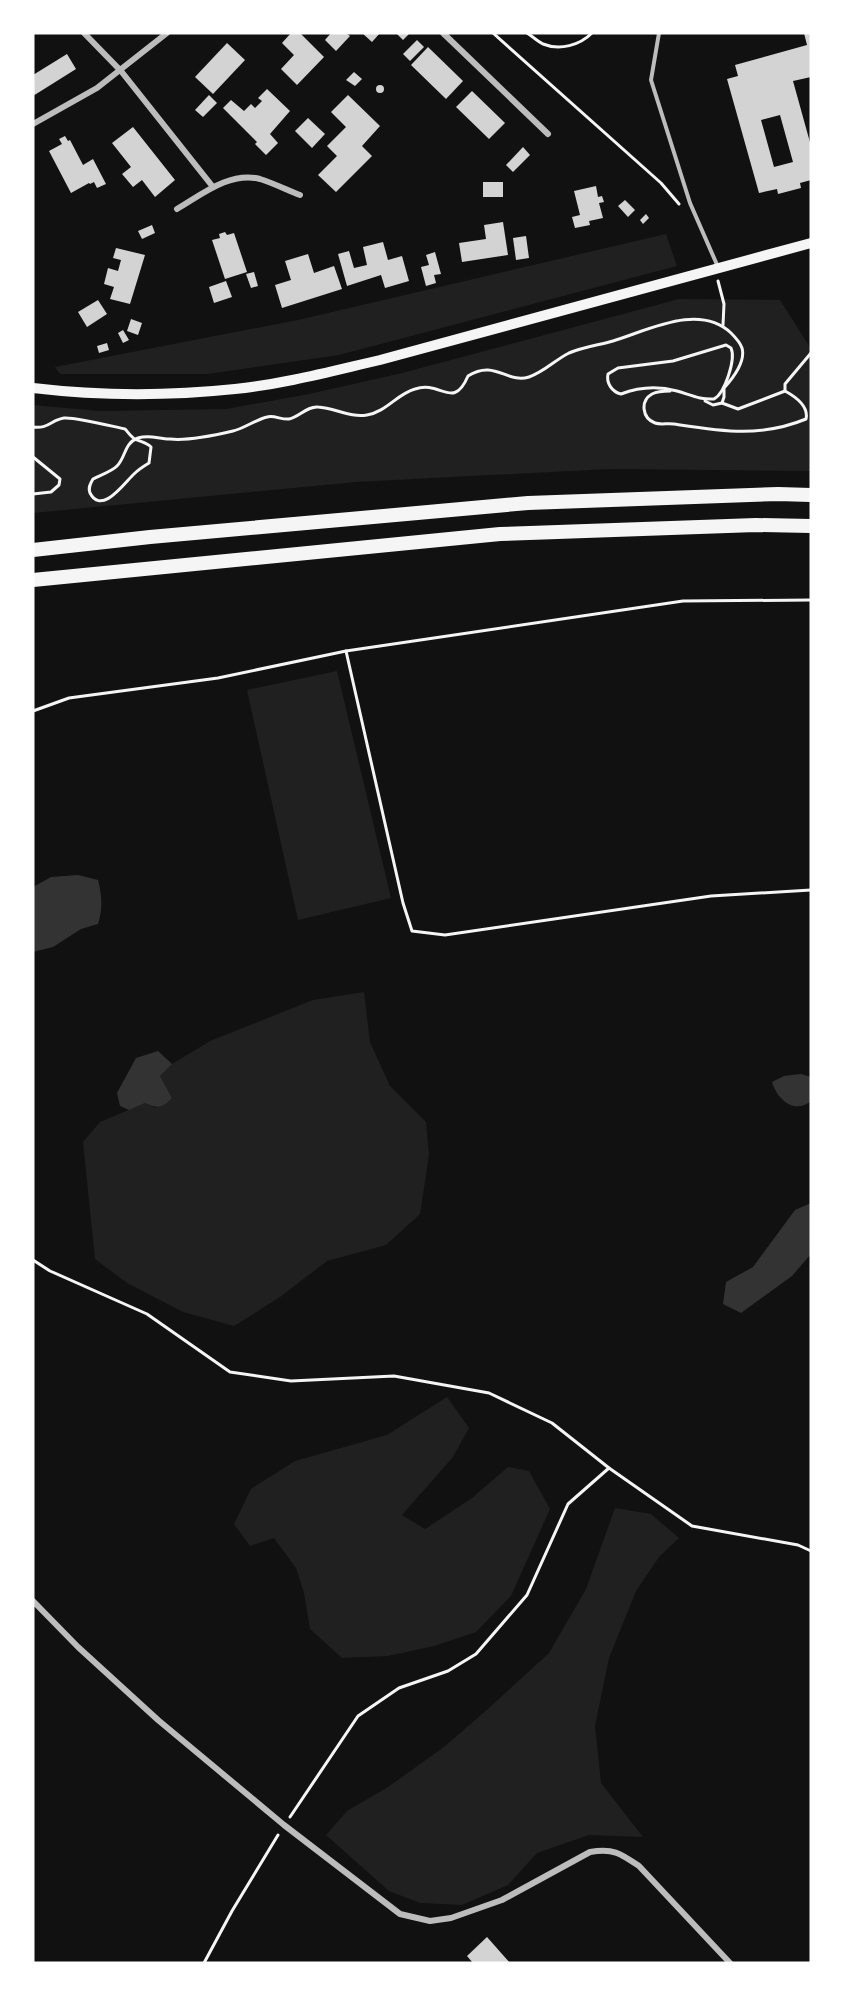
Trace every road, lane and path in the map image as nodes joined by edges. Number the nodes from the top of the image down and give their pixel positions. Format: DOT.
graph roads {
  1 [pos="84,33"];
  2 [pos="167,33"];
  3 [pos="443,33"];
  4 [pos="493,33"];
  5 [pos="526,33"];
  6 [pos="592,33"];
  7 [pos="659,33"];
  8 [pos="121,70"];
  9 [pos="33,124"];
  10 [pos="548,134"];
  11 [pos="213,187"];
  12 [pos="300,195"];
  13 [pos="692,208"];
  14 [pos="177,210"];
  15 [pos="811,243"];
  16 [pos="718,268"];
  17 [pos="718,284"];
  18 [pos="723,326"];
  19 [pos="811,353"];
  20 [pos="33,388"];
  21 [pos="724,388"];
  22 [pos="678,391"];
  23 [pos="785,391"];
  24 [pos="703,400"];
  25 [pos="722,403"];
  26 [pos="33,427"];
  27 [pos="136,439"];
  28 [pos="33,457"];
  29 [pos="33,494"];
  30 [pos="811,495"];
  31 [pos="811,526"];
  32 [pos="33,550"];
  33 [pos="33,579"];
  34 [pos="811,600"];
  35 [pos="346,651"];
  36 [pos="33,711"];
  37 [pos="811,890"];
  38 [pos="33,1260"];
  39 [pos="609,1468"];
  40 [pos="811,1551"];
  41 [pos="33,1601"];
  42 [pos="284,1825"];
  43 [pos="204,1963"];
  44 [pos="730,1963"];
  1 -- 8 [label="street"];
  2 -- 8 [label="street"];
  3 -- 10 [label="street"];
  4 -- 13 [label="path"];
  5 -- 6 [label="path"];
  7 -- 13 [label="lane"];
  8 -- 9 [label="street"];
  8 -- 11 [label="street"];
  11 -- 12 [label="street"];
  11 -- 14 [label="street"];
  13 -- 16 [label="lane"];
  15 -- 16 [label="main road"];
  16 -- 20 [label="main road"];
  17 -- 18 [label="path"];
  18 -- 21 [label="path"];
  18 -- 27 [label="path"];
  19 -- 23 [label="path"];
  21 -- 22 [label="path"];
  21 -- 24 [label="path"];
  21 -- 25 [label="path"];
  22 -- 23 [label="path"];
  22 -- 24 [label="path"];
  23 -- 25 [label="path"];
  24 -- 25 [label="path"];
  26 -- 27 [label="path"];
  27 -- 27 [label="path"];
  28 -- 29 [label="path"];
  30 -- 32 [label="highway"];
  31 -- 33 [label="highway"];
  34 -- 35 [label="path"];
  35 -- 36 [label="path"];
  35 -- 37 [label="path"];
  38 -- 39 [label="path"];
  39 -- 40 [label="path"];
  39 -- 42 [label="path"];
  41 -- 42 [label="street"];
  42 -- 43 [label="path"];
  42 -- 44 [label="street"];
}
